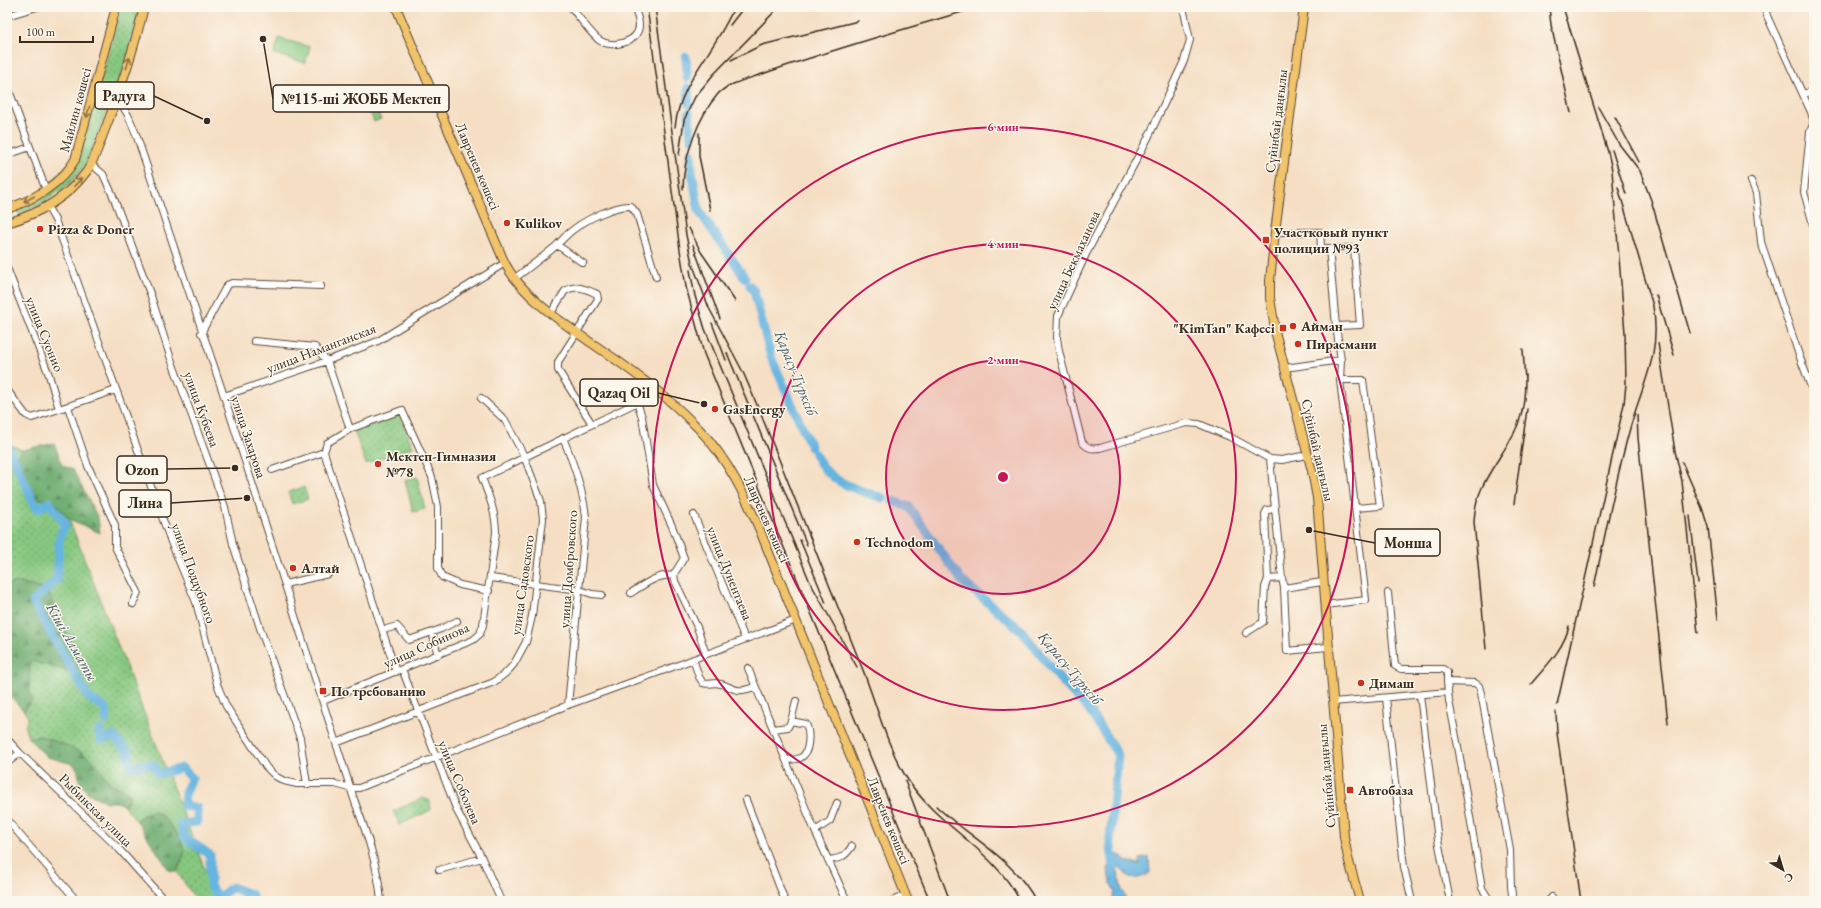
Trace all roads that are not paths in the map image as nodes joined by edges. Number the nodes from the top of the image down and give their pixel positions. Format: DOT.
graph roads {
  1 [pos="36,7"];
  2 [pos="116,7"];
  3 [pos="144,7"];
  4 [pos="396,7"];
  5 [pos="571,7"];
  6 [pos="634,7"];
  7 [pos="1183,7"];
  8 [pos="1304,7"];
  9 [pos="1776,7"];
  10 [pos="1765,8"];
  11 [pos="7,16"];
  12 [pos="7,85"];
  13 [pos="1814,91"];
  14 [pos="1803,94"];
  15 [pos="117,97"];
  16 [pos="1814,122"];
  17 [pos="30,147"];
  18 [pos="7,155"];
  19 [pos="91,164"];
  20 [pos="1751,181"];
  21 [pos="46,190"];
  22 [pos="47,206"];
  23 [pos="9,209"];
  24 [pos="11,222"];
  25 [pos="1814,228"];
  26 [pos="1275,232"];
  27 [pos="557,245"];
  28 [pos="1329,248"];
  29 [pos="583,263"];
  30 [pos="505,264"];
  31 [pos="7,268"];
  32 [pos="656,277"];
  33 [pos="514,279"];
  34 [pos="321,286"];
  35 [pos="551,313"];
  36 [pos="1336,326"];
  37 [pos="578,332"];
  38 [pos="201,333"];
  39 [pos="254,341"];
  40 [pos="1341,360"];
  41 [pos="327,361"];
  42 [pos="1285,368"];
  43 [pos="1340,380"];
  44 [pos="656,389"];
  45 [pos="7,390"];
  46 [pos="116,390"];
  47 [pos="1814,395"];
  48 [pos="224,396"];
  49 [pos="481,398"];
  50 [pos="637,402"];
  51 [pos="68,407"];
  52 [pos="60,409"];
  53 [pos="592,424"];
  54 [pos="350,429"];
  55 [pos="563,438"];
  56 [pos="324,452"];
  57 [pos="1307,454"];
  58 [pos="524,456"];
  59 [pos="1270,459"];
  60 [pos="272,470"];
  61 [pos="1355,508"];
  62 [pos="1275,509"];
  63 [pos="694,515"];
  64 [pos="328,574"];
  65 [pos="674,576"];
  66 [pos="491,578"];
  67 [pos="1282,578"];
  68 [pos="1268,579"];
  69 [pos="1322,582"];
  70 [pos="285,584"];
  71 [pos="536,584"];
  72 [pos="1284,588"];
  73 [pos="580,590"];
  74 [pos="489,591"];
  75 [pos="631,593"];
  76 [pos="1388,593"];
  77 [pos="602,595"];
  78 [pos="133,604"];
  79 [pos="1324,605"];
  80 [pos="796,620"];
  81 [pos="457,621"];
  82 [pos="383,630"];
  83 [pos="432,633"];
  84 [pos="1246,633"];
  85 [pos="744,639"];
  86 [pos="1328,647"];
  87 [pos="706,654"];
  88 [pos="438,655"];
  89 [pos="693,659"];
  90 [pos="748,668"];
  91 [pos="399,670"];
  92 [pos="1447,682"];
  93 [pos="755,687"];
  94 [pos="1448,692"];
  95 [pos="1420,695"];
  96 [pos="1386,698"];
  97 [pos="323,701"];
  98 [pos="796,701"];
  99 [pos="1333,702"];
  100 [pos="568,705"];
  101 [pos="419,712"];
  102 [pos="791,720"];
  103 [pos="773,729"];
  104 [pos="7,739"];
  105 [pos="336,743"];
  106 [pos="20,753"];
  107 [pos="435,758"];
  108 [pos="787,760"];
  109 [pos="7,763"];
  110 [pos="307,784"];
  111 [pos="350,788"];
  112 [pos="746,800"];
  113 [pos="837,803"];
  114 [pos="7,820"];
  115 [pos="815,831"];
  116 [pos="852,846"];
  117 [pos="482,858"];
  118 [pos="828,860"];
  119 [pos="439,870"];
  120 [pos="1411,897"];
  121 [pos="907,898"];
  122 [pos="77,901"];
  123 [pos="165,901"];
  124 [pos="381,901"];
  125 [pos="501,901"];
  126 [pos="785,901"];
  127 [pos="847,901"];
  128 [pos="892,901"];
  129 [pos="1360,901"];
  130 [pos="1450,901"];
  131 [pos="1490,901"];
  132 [pos="1514,901"];
  1 -- 11 [label="street"];
  2 -- 21 [label="main road, Майлин көшесі, one-way"];
  15 -- 3 [label="main road, one-way"];
  4 -- 30 [label="main road, Лавренев көшесі"];
  5 -- 6 [label="street"];
  7 -- 59 [label="street, улица Бекмаханова"];
  8 -- 26 [label="main road, Сүйінбай даңғылы"];
  9 -- 10 [label="street"];
  10 -- 14 [label="street"];
  12 -- 17 [label="street"];
  13 -- 14 [label="street"];
  14 -- 16 [label="street"];
  15 -- 19 [label="main road"];
  15 -- 38 [label="street, улица Захарова"];
  16 -- 25 [label="street"];
  17 -- 18 [label="street"];
  17 -- 21 [label="street"];
  22 -- 19 [label="main road, one-way"];
  19 -- 110 [label="street, улица Кубеева"];
  20 -- 47 [label="street"];
  21 -- 23 [label="main road, Майлин көшесі, one-way"];
  22 -- 24 [label="main road"];
  22 -- 46 [label="street, улица Поддубного"];
  23 -- 24 [label="main road"];
  26 -- 28 [label="street"];
  26 -- 42 [label="main road, Сүйінбай даңғылы"];
  27 -- 29 [label="street"];
  27 -- 32 [label="street"];
  27 -- 33 [label="street"];
  28 -- 36 [label="street"];
  28 -- 36 [label="street"];
  30 -- 33 [label="main road, Лавренев көшесі"];
  30 -- 41 [label="street, улица Наманганская"];
  31 -- 52 [label="street, улица Суонио"];
  33 -- 35 [label="main road, Лавренев көшесі"];
  34 -- 38 [label="street"];
  35 -- 37 [label="main road, Лавренев көшесі"];
  35 -- 37 [label="street"];
  36 -- 40 [label="street"];
  37 -- 44 [label="main road, Лавренев көшесі"];
  37 -- 53 [label="street"];
  38 -- 48 [label="street, улица Захарова"];
  39 -- 41 [label="street"];
  40 -- 42 [label="street"];
  40 -- 43 [label="street"];
  41 -- 48 [label="street, улица Наманганская"];
  41 -- 54 [label="street"];
  42 -- 57 [label="main road, Сүйінбай даңғылы"];
  43 -- 61 [label="street"];
  43 -- 61 [label="street"];
  44 -- 50 [label="street"];
  44 -- 80 [label="main road, Лавренев көшесі"];
  45 -- 52 [label="street"];
  46 -- 51 [label="street"];
  46 -- 110 [label="street, улица Поддубного"];
  48 -- 70 [label="street, улица Захарова"];
  49 -- 58 [label="street, улица Садовского"];
  50 -- 53 [label="street"];
  50 -- 65 [label="street"];
  51 -- 52 [label="street"];
  51 -- 78 [label="street"];
  53 -- 55 [label="street"];
  54 -- 56 [label="street"];
  54 -- 74 [label="street"];
  55 -- 58 [label="street"];
  55 -- 73 [label="street, улица Домбровского"];
  56 -- 60 [label="street"];
  56 -- 82 [label="street, улица Соболева"];
  57 -- 59 [label="street"];
  57 -- 69 [label="main road, Сүйінбай даңғылы"];
  58 -- 66 [label="street, улица Собинова"];
  58 -- 71 [label="street, улица Садовского"];
  59 -- 62 [label="street"];
  61 -- 79 [label="street"];
  62 -- 67 [label="street"];
  62 -- 68 [label="street"];
  63 -- 85 [label="street, улица Дунентаева"];
  64 -- 70 [label="street"];
  65 -- 75 [label="street"];
  65 -- 87 [label="street"];
  66 -- 71 [label="street"];
  66 -- 74 [label="street, улица Собинова"];
  67 -- 68 [label="street"];
  67 -- 72 [label="street"];
  68 -- 84 [label="street"];
  69 -- 72 [label="street"];
  69 -- 79 [label="main road, Сүйінбай даңғылы"];
  70 -- 97 [label="street, улица Захарова"];
  71 -- 73 [label="street"];
  71 -- 101 [label="street, улица Садовского"];
  72 -- 86 [label="street"];
  73 -- 77 [label="street"];
  73 -- 100 [label="street, улица Домбровского"];
  74 -- 88 [label="street, улица Собинова"];
  76 -- 92 [label="street"];
  79 -- 86 [label="main road, Сүйінбай даңғылы"];
  80 -- 85 [label="street"];
  80 -- 121 [label="main road, Лавренев көшесі"];
  81 -- 83 [label="street"];
  82 -- 83 [label="street"];
  82 -- 91 [label="street, улица Соболева"];
  83 -- 88 [label="street"];
  85 -- 87 [label="street"];
  86 -- 99 [label="main road, Сүйінбай даңғылы"];
  87 -- 89 [label="street"];
  88 -- 91 [label="street, улица Собинова"];
  89 -- 93 [label="street"];
  89 -- 100 [label="street"];
  90 -- 93 [label="street"];
  91 -- 97 [label="street, улица Собинова"];
  91 -- 101 [label="street, улица Соболева"];
  92 -- 94 [label="street"];
  92 -- 132 [label="street"];
  93 -- 103 [label="street"];
  94 -- 95 [label="street"];
  94 -- 131 [label="street"];
  95 -- 96 [label="street"];
  95 -- 130 [label="street"];
  96 -- 99 [label="street"];
  96 -- 120 [label="street"];
  97 -- 105 [label="street, улица Захарова"];
  98 -- 102 [label="street"];
  99 -- 129 [label="main road, Сүйінбай даңғылы"];
  100 -- 107 [label="street"];
  101 -- 105 [label="street, улица Садовского"];
  101 -- 107 [label="street, улица Соболева"];
  102 -- 103 [label="street"];
  102 -- 108 [label="street"];
  103 -- 108 [label="street"];
  104 -- 106 [label="street, Рыбинская улица"];
  105 -- 111 [label="street, улица Захарова"];
  106 -- 109 [label="street"];
  106 -- 123 [label="street, Рыбинская улица"];
  107 -- 111 [label="street"];
  107 -- 117 [label="street, улица Соболева"];
  108 -- 115 [label="street"];
  110 -- 111 [label="street, улица Поддубного"];
  111 -- 124 [label="street, улица Захарова"];
  112 -- 126 [label="street"];
  113 -- 115 [label="street"];
  114 -- 122 [label="street"];
  115 -- 118 [label="street"];
  116 -- 118 [label="street"];
  117 -- 119 [label="street"];
  117 -- 125 [label="street, улица Соболева"];
  118 -- 127 [label="street"];
  121 -- 128 [label="street"];
}
